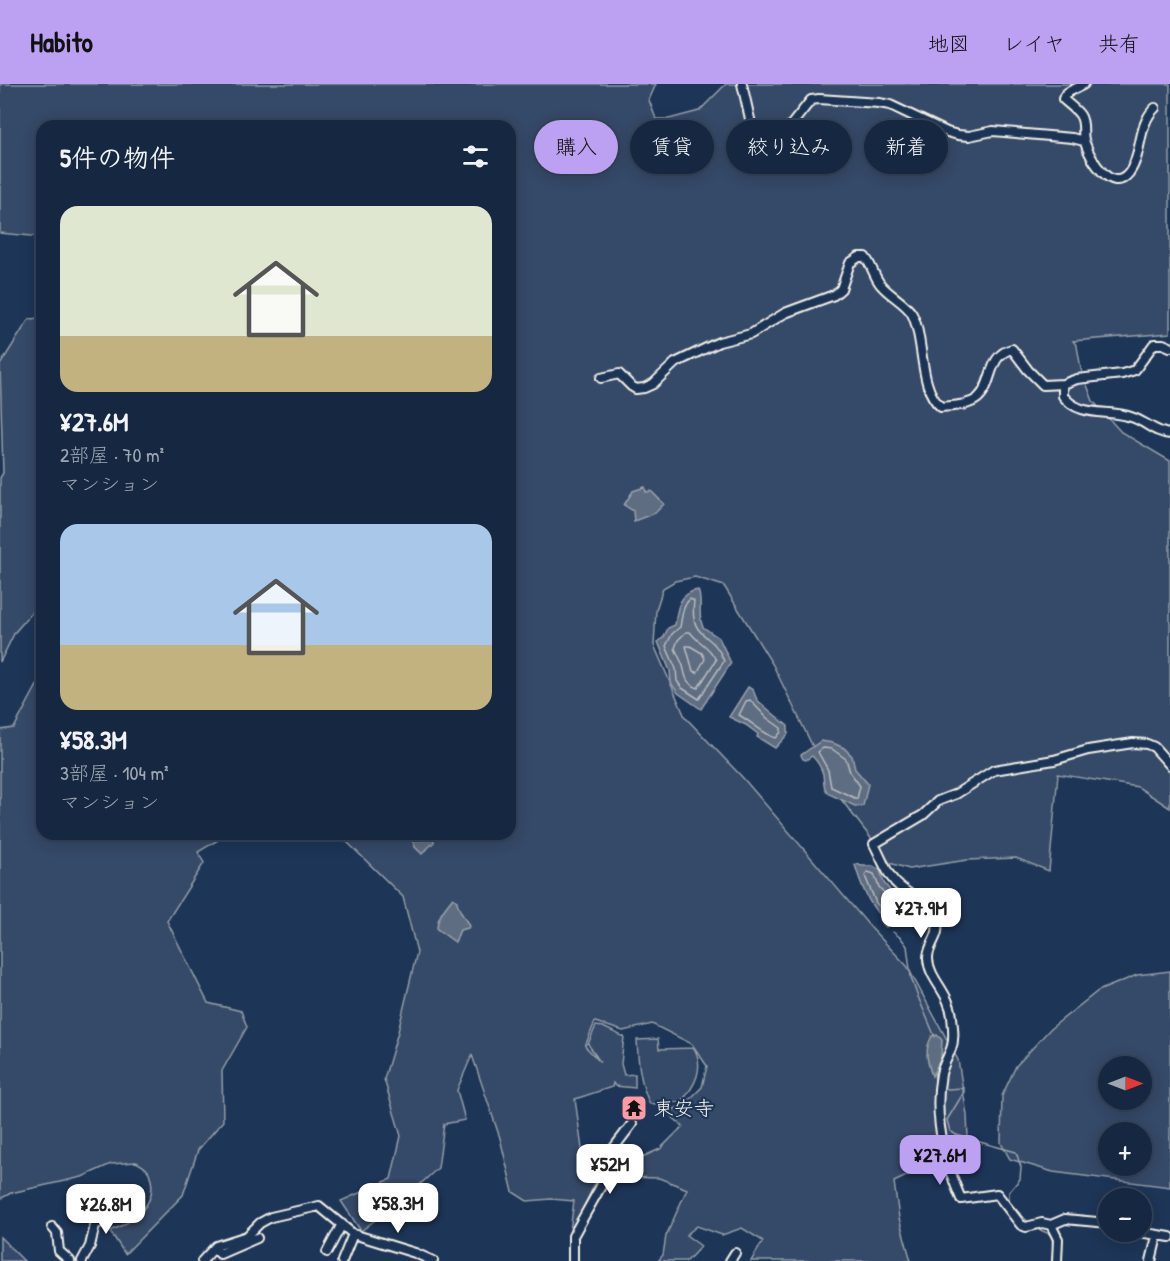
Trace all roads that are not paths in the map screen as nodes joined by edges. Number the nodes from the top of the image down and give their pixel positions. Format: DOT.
graph roads {
  1 [pos="742,84"];
  2 [pos="1084,84"];
  3 [pos="1155,108"];
  4 [pos="1084,141"];
  5 [pos="1170,347"];
  6 [pos="601,378"];
  7 [pos="1063,384"];
  8 [pos="1170,434"];
  9 [pos="1170,765"];
  10 [pos="632,1124"];
  11 [pos="127,1206"];
  12 [pos="1098,1222"];
  13 [pos="342,1224"];
  14 [pos="1051,1226"];
  15 [pos="52,1227"];
  16 [pos="354,1234"];
  17 [pos="1152,1235"];
  18 [pos="1157,1236"];
  19 [pos="1170,1237"];
  20 [pos="257,1238"];
  21 [pos="327,1252"];
  22 [pos="735,1253"];
  23 [pos="220,1254"];
  24 [pos="70,1261"];
  25 [pos="82,1261"];
  26 [pos="202,1261"];
  27 [pos="342,1261"];
  28 [pos="433,1261"];
  29 [pos="573,1261"];
  30 [pos="730,1261"];
  31 [pos="1056,1261"];
  32 [pos="1150,1261"];
  1 -- 4 [label="street"];
  2 -- 4 [label="street"];
  3 -- 4 [label="street"];
  5 -- 7 [label="street"];
  6 -- 7 [label="street"];
  7 -- 8 [label="street"];
  9 -- 14 [label="street"];
  10 -- 29 [label="street"];
  11 -- 25 [label="street"];
  12 -- 14 [label="street"];
  13 -- 16 [label="street"];
  13 -- 21 [label="street"];
  13 -- 23 [label="street"];
  14 -- 31 [label="street"];
  15 -- 24 [label="street"];
  16 -- 27 [label="street"];
  16 -- 28 [label="street"];
  17 -- 18 [label="street"];
  18 -- 19 [label="street"];
  18 -- 32 [label="street"];
  20 -- 23 [label="street"];
  22 -- 30 [label="street"];
  23 -- 26 [label="street"];
}
